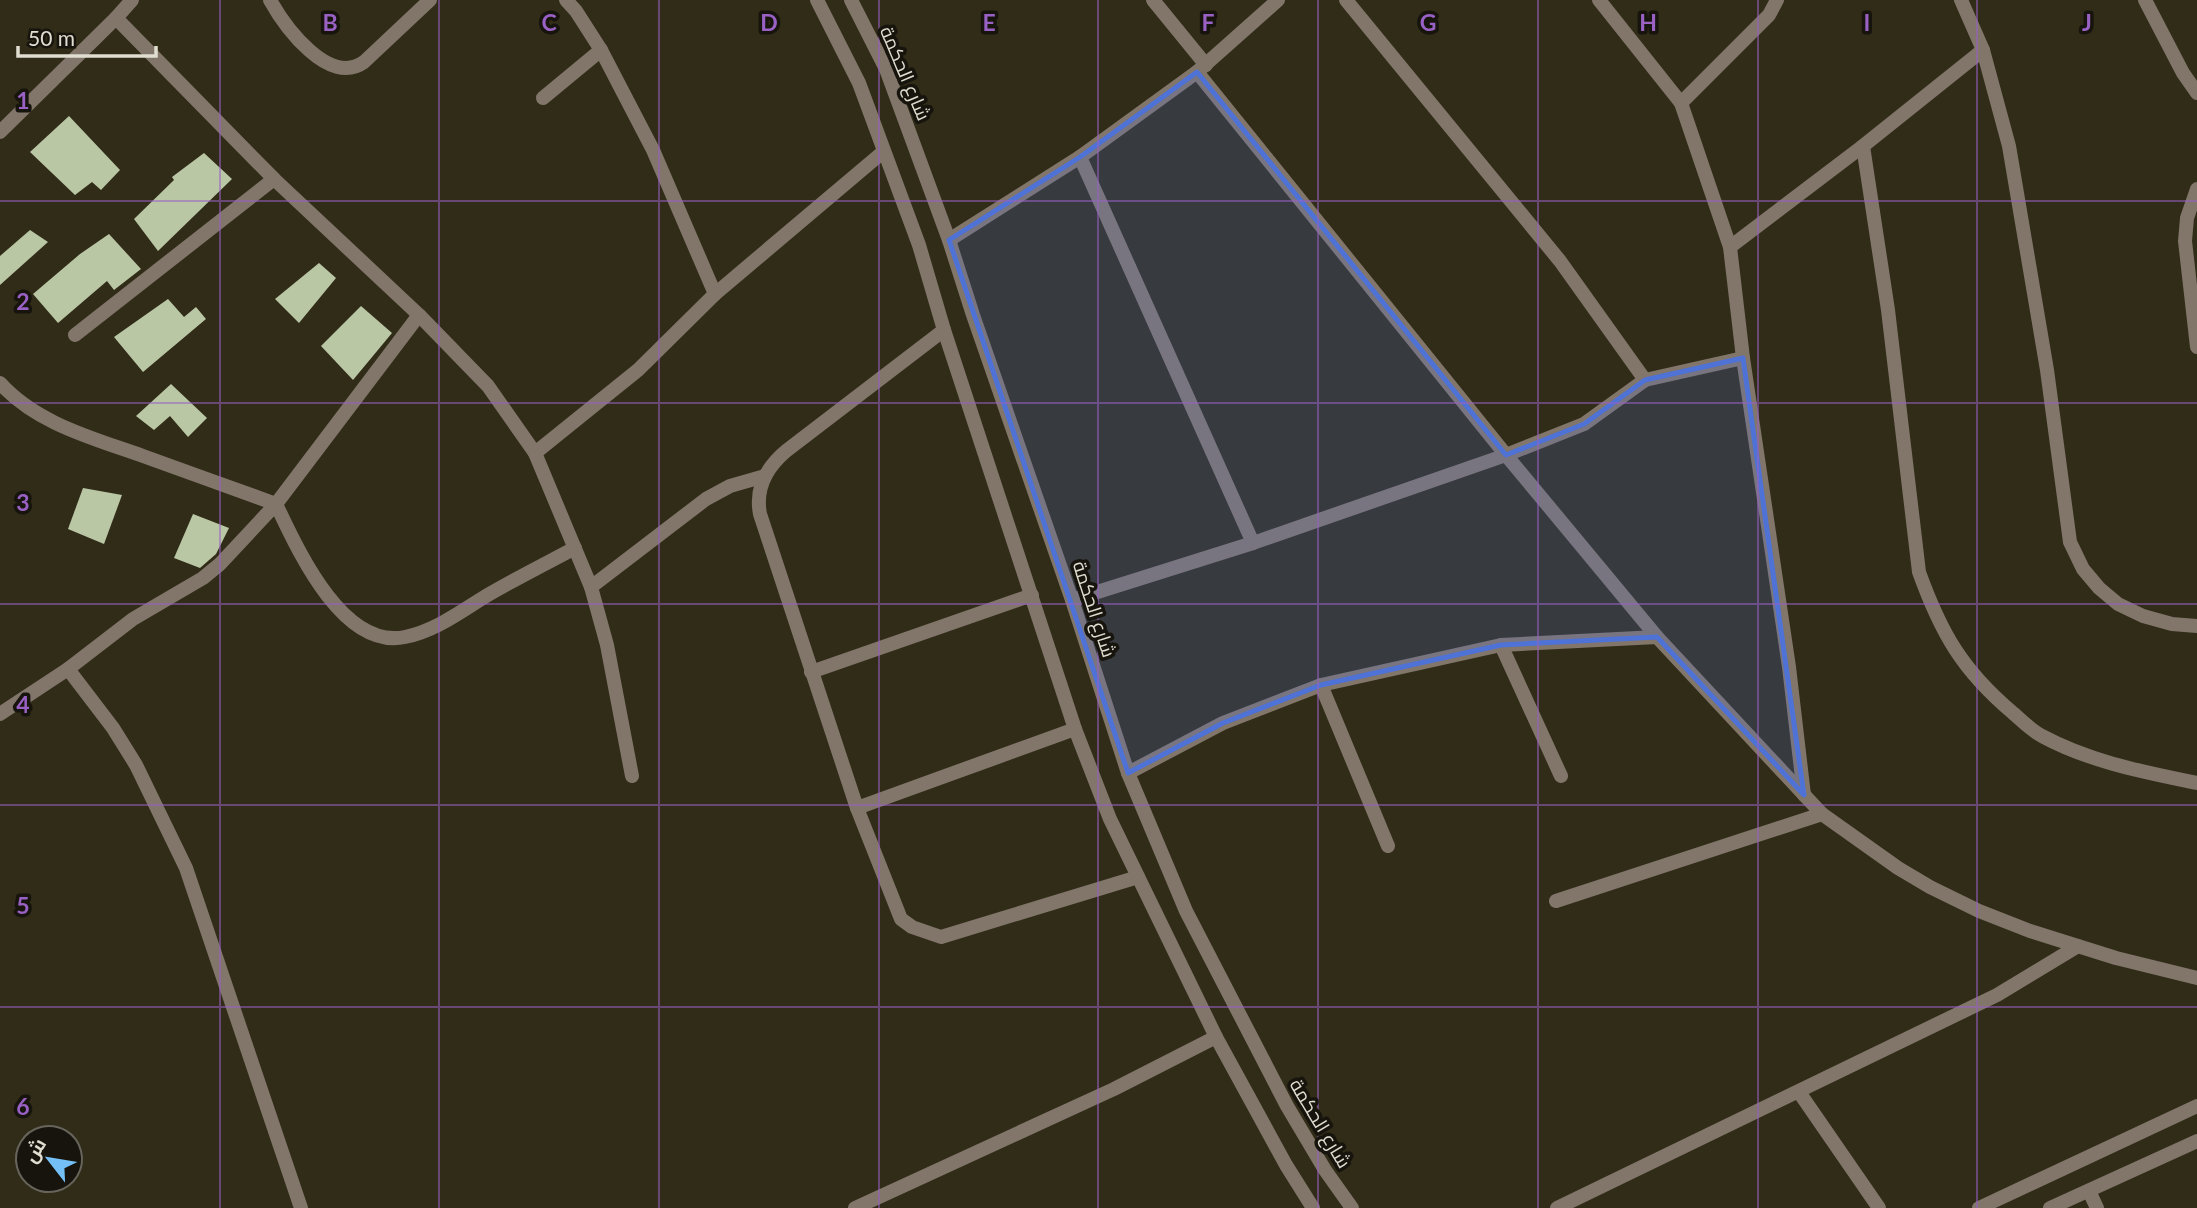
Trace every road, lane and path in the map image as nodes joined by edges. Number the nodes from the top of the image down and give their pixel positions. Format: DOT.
graph roads {
  1 [pos="132,0"];
  2 [pos="270,0"];
  3 [pos="430,0"];
  4 [pos="566,0"];
  5 [pos="817,0"];
  6 [pos="851,0"];
  7 [pos="1153,0"];
  8 [pos="1278,0"];
  9 [pos="1346,0"];
  10 [pos="1599,0"];
  11 [pos="1777,0"];
  12 [pos="1961,0"];
  13 [pos="2145,0"];
  14 [pos="116,18"];
  15 [pos="601,50"];
  16 [pos="1983,50"];
  17 [pos="1201,68"];
  18 [pos="2197,93"];
  19 [pos="543,98"];
  20 [pos="1681,103"];
  21 [pos="0,132"];
  22 [pos="1863,145"];
  23 [pos="883,152"];
  24 [pos="1080,157"];
  25 [pos="274,179"];
  26 [pos="2197,189"];
  27 [pos="950,240"];
  28 [pos="1730,247"];
  29 [pos="715,294"];
  30 [pos="419,315"];
  31 [pos="944,330"];
  32 [pos="75,335"];
  33 [pos="2197,347"];
  34 [pos="1743,358"];
  35 [pos="1644,380"];
  36 [pos="0,383"];
  37 [pos="535,453"];
  38 [pos="1506,455"];
  39 [pos="765,476"];
  40 [pos="276,504"];
  41 [pos="1253,543"];
  42 [pos="575,548"];
  43 [pos="591,587"];
  44 [pos="1032,595"];
  45 [pos="1072,600"];
  46 [pos="2197,625"];
  47 [pos="1657,637"];
  48 [pos="1501,645"];
  49 [pos="68,669"];
  50 [pos="811,672"];
  51 [pos="1321,685"];
  52 [pos="0,714"];
  53 [pos="1075,729"];
  54 [pos="1128,773"];
  55 [pos="632,776"];
  56 [pos="1560,776"];
  57 [pos="2197,783"];
  58 [pos="1804,795"];
  59 [pos="857,808"];
  60 [pos="1822,814"];
  61 [pos="1388,846"];
  62 [pos="1138,877"];
  63 [pos="1556,901"];
  64 [pos="2078,946"];
  65 [pos="2197,978"];
  66 [pos="1216,1037"];
  67 [pos="1799,1092"];
  68 [pos="2197,1106"];
  69 [pos="2197,1142"];
  70 [pos="2089,1191"];
  71 [pos="1312,1207"];
  72 [pos="301,1208"];
  73 [pos="855,1208"];
  74 [pos="1352,1208"];
  75 [pos="1557,1208"];
  76 [pos="1879,1208"];
  77 [pos="1979,1208"];
  78 [pos="2050,1208"];
  79 [pos="2097,1208"];
  1 -- 14 [label="street"];
  2 -- 3 [label="street"];
  4 -- 15 [label="street"];
  5 -- 23 [label="street"];
  6 -- 27 [label="street, شارع الحكمة"];
  7 -- 17 [label="street"];
  8 -- 17 [label="street"];
  9 -- 35 [label="street"];
  10 -- 20 [label="street"];
  11 -- 20 [label="street"];
  12 -- 16 [label="street"];
  13 -- 18 [label="street"];
  14 -- 21 [label="street"];
  14 -- 25 [label="street"];
  15 -- 19 [label="street"];
  15 -- 29 [label="street"];
  16 -- 22 [label="street"];
  16 -- 46 [label="street"];
  17 -- 24 [label="street"];
  17 -- 38 [label="street"];
  20 -- 28 [label="street"];
  22 -- 28 [label="street"];
  22 -- 57 [label="street"];
  23 -- 29 [label="street"];
  23 -- 31 [label="street"];
  24 -- 27 [label="street"];
  24 -- 41 [label="street"];
  25 -- 30 [label="street"];
  25 -- 32 [label="street"];
  26 -- 33 [label="street"];
  27 -- 45 [label="street, شارع الحكمة"];
  28 -- 34 [label="street"];
  29 -- 37 [label="street"];
  30 -- 37 [label="street"];
  30 -- 40 [label="street"];
  31 -- 39 [label="street"];
  31 -- 44 [label="street"];
  34 -- 35 [label="street"];
  34 -- 58 [label="street"];
  35 -- 38 [label="street"];
  36 -- 40 [label="street"];
  37 -- 42 [label="street"];
  38 -- 41 [label="street"];
  38 -- 47 [label="street"];
  39 -- 43 [label="street"];
  39 -- 50 [label="street"];
  40 -- 42 [label="street"];
  40 -- 49 [label="street"];
  41 -- 45 [label="street"];
  42 -- 43 [label="street"];
  43 -- 55 [label="street"];
  44 -- 50 [label="street"];
  44 -- 53 [label="street"];
  45 -- 54 [label="street, شارع الحكمة"];
  47 -- 48 [label="street"];
  47 -- 58 [label="street"];
  48 -- 51 [label="street"];
  48 -- 56 [label="street"];
  49 -- 52 [label="street"];
  49 -- 72 [label="street"];
  50 -- 59 [label="street"];
  51 -- 54 [label="street"];
  51 -- 61 [label="street"];
  53 -- 59 [label="street"];
  53 -- 62 [label="street"];
  54 -- 74 [label="street, شارع الحكمة"];
  58 -- 60 [label="street"];
  59 -- 62 [label="street"];
  60 -- 63 [label="street"];
  60 -- 64 [label="street"];
  62 -- 66 [label="street"];
  64 -- 65 [label="street"];
  64 -- 67 [label="street"];
  66 -- 71 [label="street"];
  66 -- 73 [label="street"];
  67 -- 75 [label="street"];
  67 -- 76 [label="street"];
  68 -- 77 [label="street"];
  69 -- 70 [label="street"];
  70 -- 78 [label="street"];
  70 -- 79 [label="street"];
}
